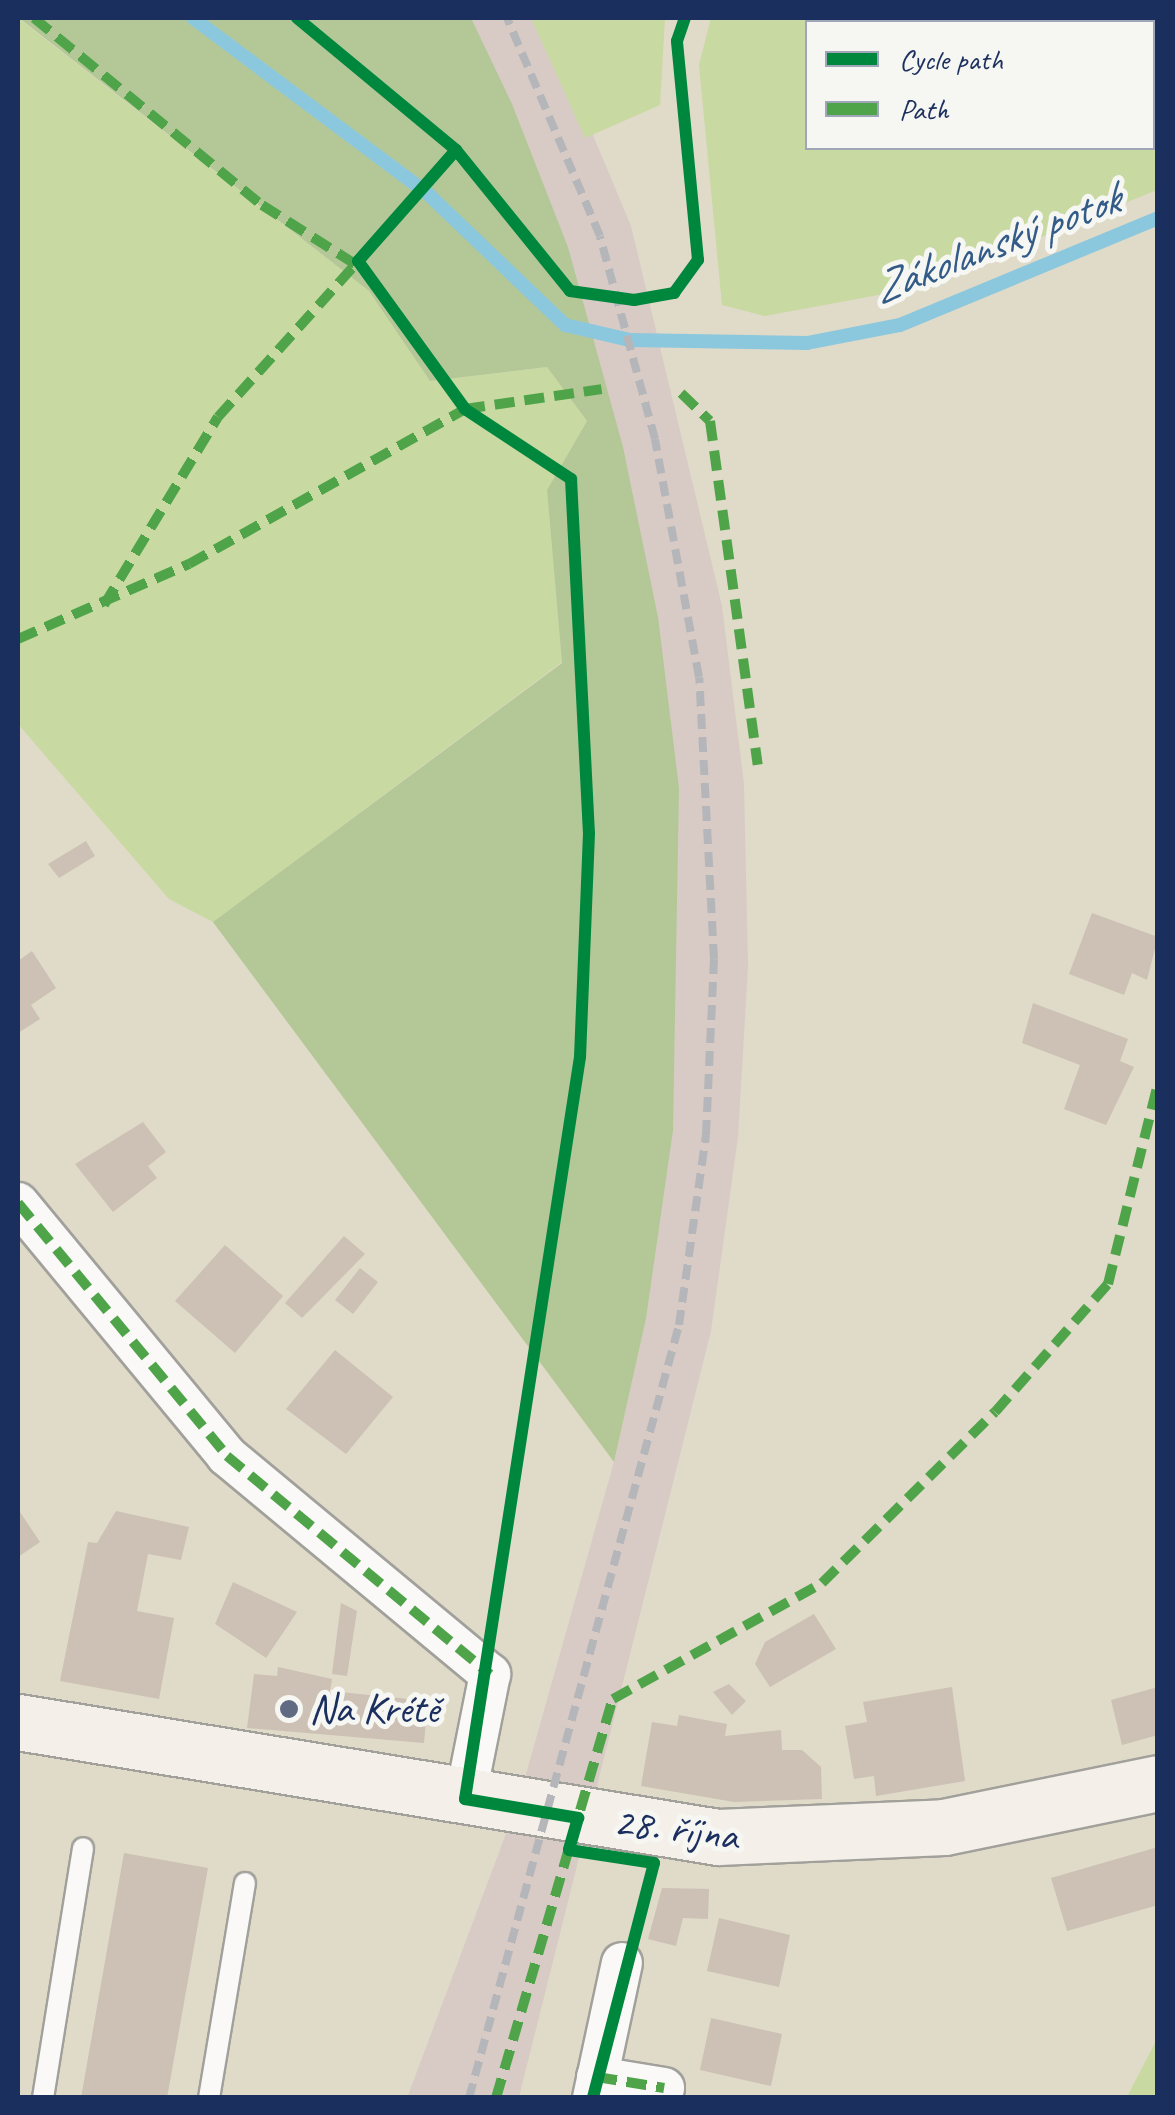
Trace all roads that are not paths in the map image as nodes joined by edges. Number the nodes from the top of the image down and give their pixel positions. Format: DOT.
graph roads {
  1 [pos="18,1203"];
  2 [pos="18,1722"];
  3 [pos="1158,1783"];
  4 [pos="465,1799"];
  5 [pos="83,1848"];
  6 [pos="245,1883"];
  7 [pos="622,1963"];
  8 [pos="595,2087"];
  9 [pos="664,2088"];
  10 [pos="43,2098"];
  11 [pos="209,2098"];
  1 -- 4 [label="street"];
  2 -- 4 [label="main road, 28. října"];
  3 -- 4 [label="main road, 28. října"];
  5 -- 10 [label="lane"];
  6 -- 11 [label="lane"];
  7 -- 8 [label="street"];
  8 -- 9 [label="street"];
}
